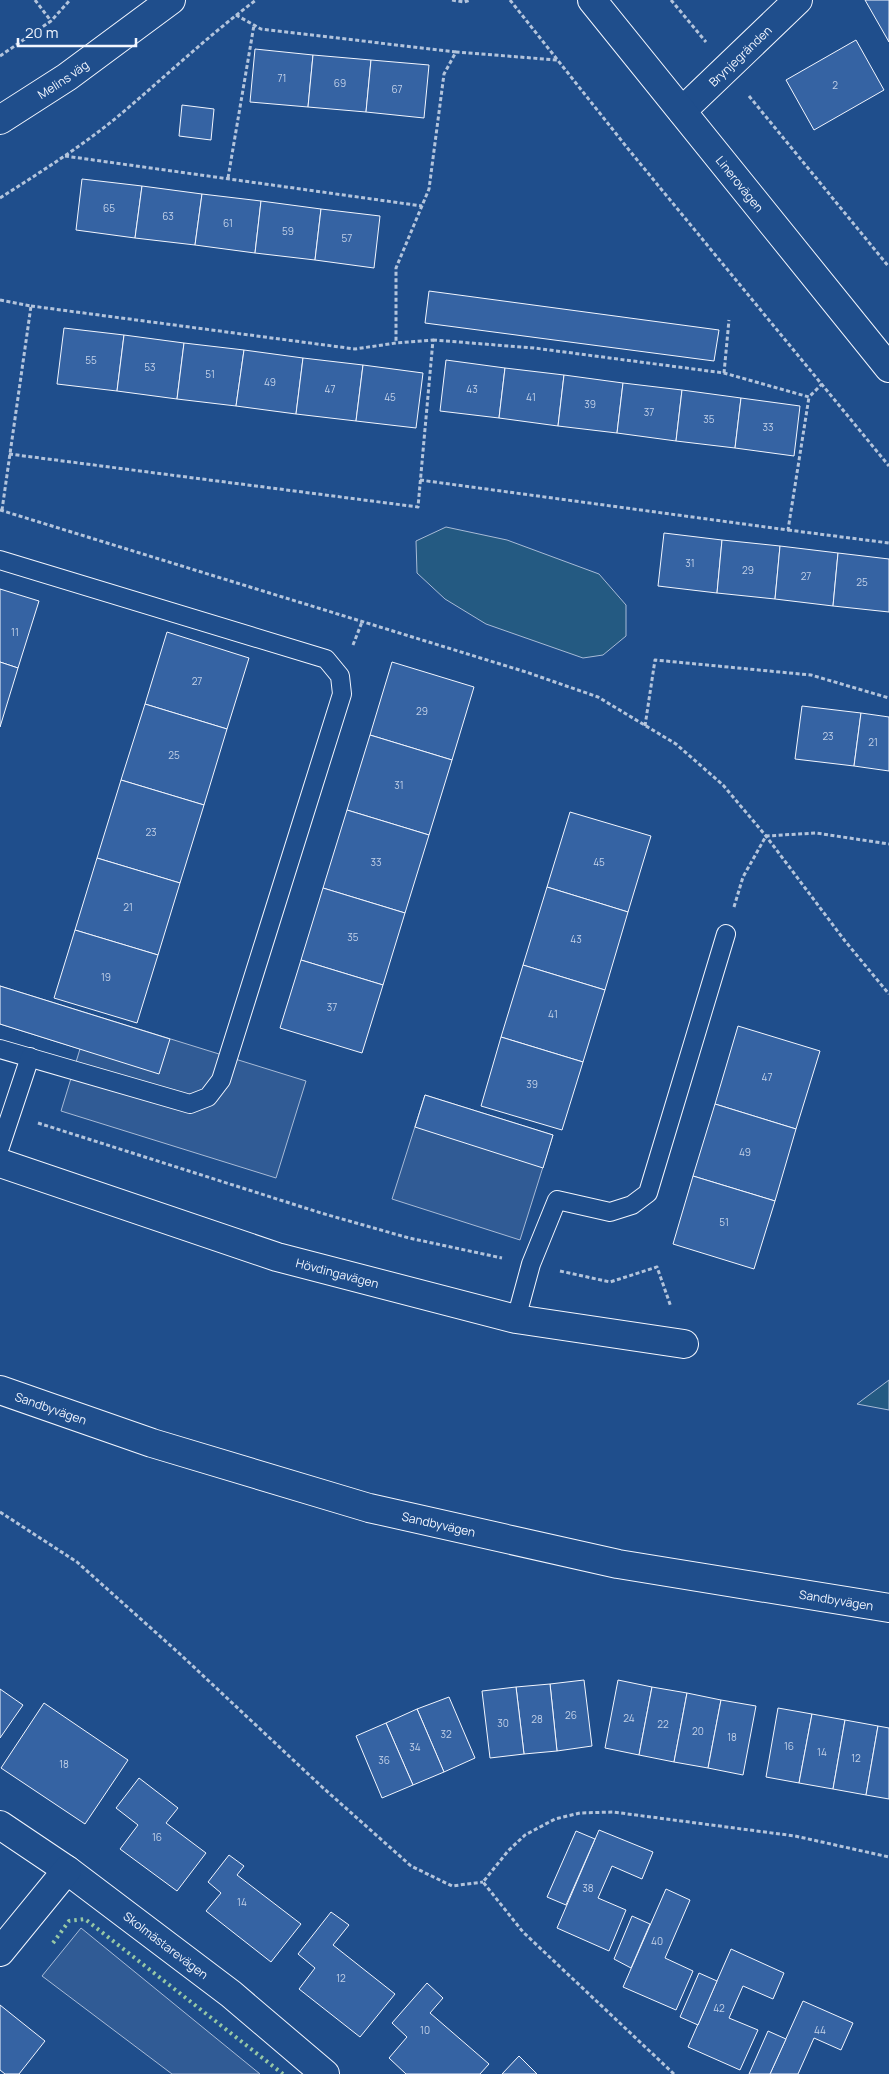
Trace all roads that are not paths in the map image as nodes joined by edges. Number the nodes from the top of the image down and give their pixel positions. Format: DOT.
graph roads {
  1 [pos="171,0"];
  2 [pos="592,0"];
  3 [pos="798,0"];
  4 [pos="682,111"];
  5 [pos="0,120"];
  6 [pos="887,359"];
  7 [pos="0,560"];
  8 [pos="726,934"];
  9 [pos="0,1049"];
  10 [pos="30,1057"];
  11 [pos="0,1147"];
  12 [pos="0,1162"];
  13 [pos="516,1319"];
  14 [pos="684,1344"];
  15 [pos="0,1390"];
  16 [pos="889,1608"];
  17 [pos="0,1825"];
  18 [pos="67,1870"];
  19 [pos="0,1952"];
  20 [pos="325,2074"];
  1 -- 5 [label="street, Melins väg"];
  2 -- 4 [label="street, Linerovägen"];
  3 -- 4 [label="street, Brynjegränden"];
  4 -- 6 [label="street, Linerovägen"];
  7 -- 10 [label="lane"];
  8 -- 13 [label="lane"];
  9 -- 10 [label="lane"];
  10 -- 11 [label="lane"];
  12 -- 13 [label="street, Hövdingavägen"];
  13 -- 14 [label="street, Hövdingavägen"];
  15 -- 16 [label="street, Sandbyvägen"];
  17 -- 18 [label="street, Skolmästarevägen"];
  18 -- 19 [label="street"];
  18 -- 20 [label="street, Skolmästarevägen"];
}
